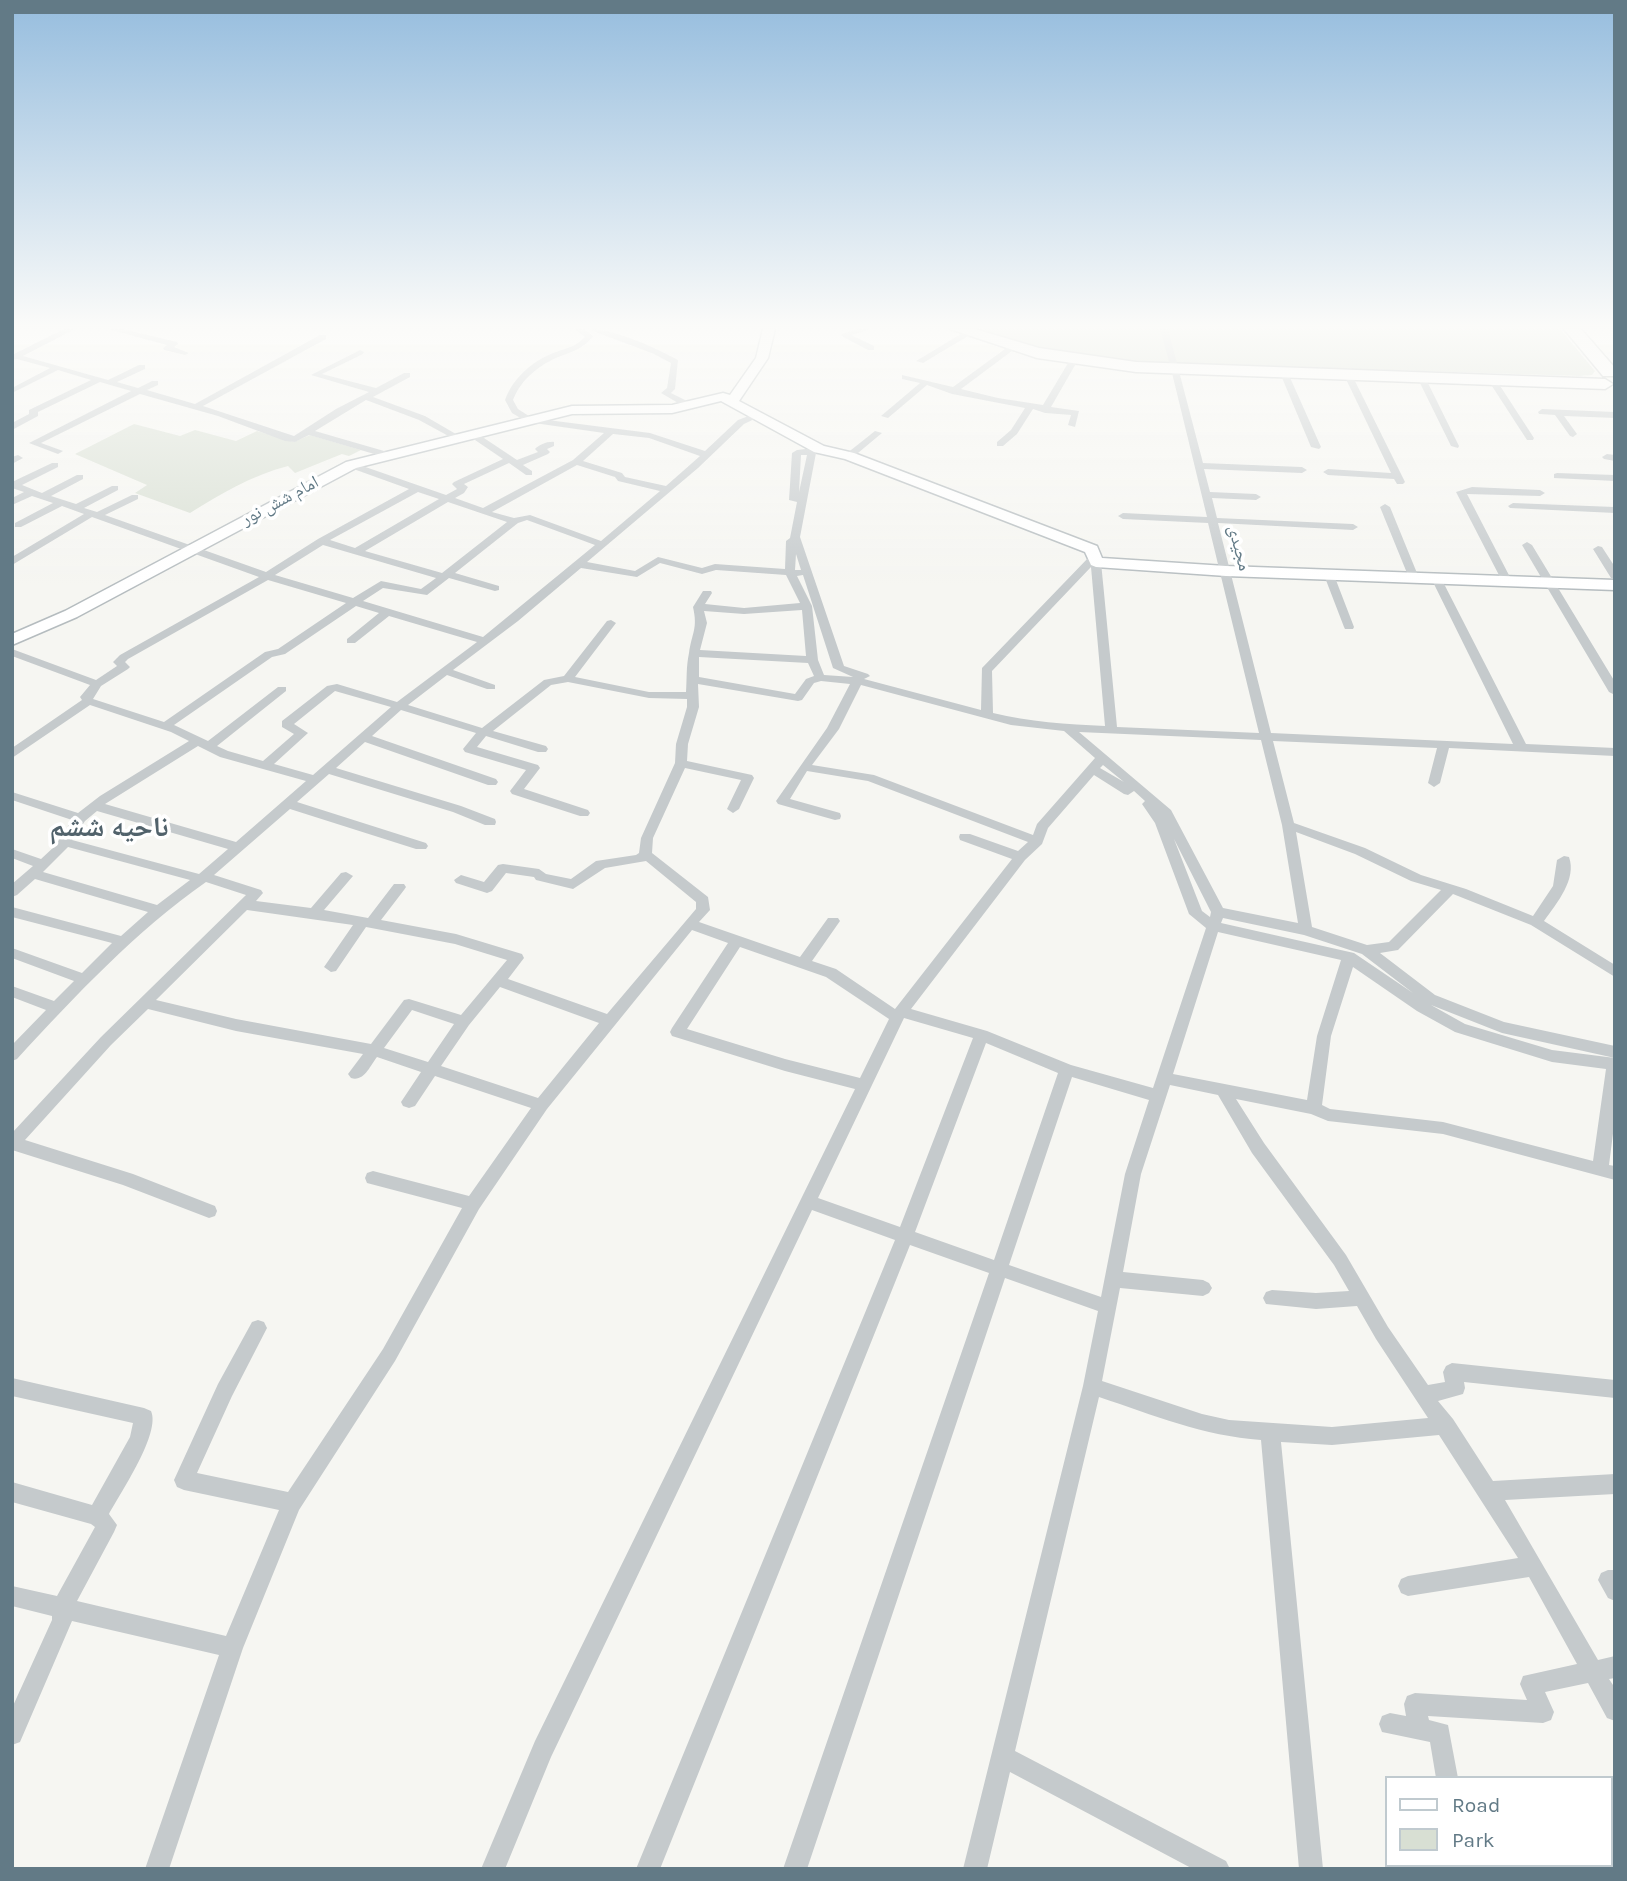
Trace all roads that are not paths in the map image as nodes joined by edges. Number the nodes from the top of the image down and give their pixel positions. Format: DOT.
graph roads {
  1 [pos="30,417"];
  2 [pos="86,417"];
  3 [pos="224,417"];
  4 [pos="333,417"];
  5 [pos="419,417"];
  6 [pos="525,417"];
  7 [pos="544,417"];
  8 [pos="754,417"];
  9 [pos="762,417"];
  10 [pos="1024,417"];
  11 [pos="1075,417"];
  12 [pos="1187,417"];
  13 [pos="1302,417"];
  14 [pos="1368,417"];
  15 [pos="1441,417"];
  16 [pos="1516,417"];
  17 [pos="1561,417"];
  18 [pos="530,420"];
  19 [pos="1072,425"];
  20 [pos="12,427"];
  21 [pos="308,432"];
  22 [pos="610,432"];
  23 [pos="878,433"];
  24 [pos="1573,434"];
  25 [pos="475,436"];
  26 [pos="457,437"];
  27 [pos="1530,438"];
  28 [pos="551,444"];
  29 [pos="1000,444"];
  30 [pos="1455,446"];
  31 [pos="1315,447"];
  32 [pos="815,450"];
  33 [pos="58,451"];
  34 [pos="388,455"];
  35 [pos="707,455"];
  36 [pos="849,456"];
  37 [pos="512,462"];
  38 [pos="576,462"];
  39 [pos="55,465"];
  40 [pos="351,465"];
  41 [pos="1199,466"];
  42 [pos="1302,470"];
  43 [pos="1328,472"];
  44 [pos="529,473"];
  45 [pos="1557,476"];
  46 [pos="80,477"];
  47 [pos="1615,478"];
  48 [pos="13,485"];
  49 [pos="115,488"];
  50 [pos="416,489"];
  51 [pos="666,489"];
  52 [pos="32,492"];
  53 [pos="1540,493"];
  54 [pos="1207,495"];
  55 [pos="43,496"];
  56 [pos="135,497"];
  57 [pos="1256,497"];
  58 [pos="446,499"];
  59 [pos="12,502"];
  60 [pos="62,502"];
  61 [pos="1513,506"];
  62 [pos="78,507"];
  63 [pos="1385,508"];
  64 [pos="1615,510"];
  65 [pos="484,512"];
  66 [pos="95,514"];
  67 [pos="1123,516"];
  68 [pos="1213,519"];
  69 [pos="515,521"];
  70 [pos="18,525"];
  71 [pos="1353,527"];
  72 [pos="322,541"];
  73 [pos="601,544"];
  74 [pos="1527,545"];
  75 [pos="12,548"];
  76 [pos="189,549"];
  77 [pos="1598,549"];
  78 [pos="355,552"];
  79 [pos="29,554"];
  80 [pos="1095,561"];
  81 [pos="12,562"];
  82 [pos="578,564"];
  83 [pos="1226,571"];
  84 [pos="790,573"];
  85 [pos="805,573"];
  86 [pos="449,575"];
  87 [pos="1329,575"];
  88 [pos="1615,576"];
  89 [pos="269,577"];
  90 [pos="1414,578"];
  91 [pos="1436,578"];
  92 [pos="1507,581"];
  93 [pos="1548,583"];
  94 [pos="1615,585"];
  95 [pos="495,588"];
  96 [pos="707,593"];
  97 [pos="355,603"];
  98 [pos="807,606"];
  99 [pos="698,607"];
  100 [pos="387,612"];
  101 [pos="611,623"];
  102 [pos="1349,627"];
  103 [pos="12,639"];
  104 [pos="351,641"];
  105 [pos="485,641"];
  106 [pos="12,652"];
  107 [pos="694,653"];
  108 [pos="811,660"];
  109 [pos="445,671"];
  110 [pos="820,678"];
  111 [pos="859,678"];
  112 [pos="568,679"];
  113 [pos="691,679"];
  114 [pos="97,684"];
  115 [pos="491,687"];
  116 [pos="282,690"];
  117 [pos="1615,692"];
  118 [pos="692,696"];
  119 [pos="88,701"];
  120 [pos="399,706"];
  121 [pos="987,712"];
  122 [pos="1041,725"];
  123 [pos="165,726"];
  124 [pos="1067,728"];
  125 [pos="1111,730"];
  126 [pos="484,732"];
  127 [pos="1264,736"];
  128 [pos="365,738"];
  129 [pos="203,744"];
  130 [pos="1444,744"];
  131 [pos="1521,747"];
  132 [pos="542,749"];
  133 [pos="1615,752"];
  134 [pos="12,754"];
  135 [pos="681,764"];
  136 [pos="1097,764"];
  137 [pos="264,767"];
  138 [pos="804,767"];
  139 [pos="327,769"];
  140 [pos="316,780"];
  141 [pos="492,782"];
  142 [pos="1434,783"];
  143 [pos="12,796"];
  144 [pos="288,804"];
  145 [pos="96,806"];
  146 [pos="733,809"];
  147 [pos="584,813"];
  148 [pos="835,816"];
  149 [pos="80,818"];
  150 [pos="490,822"];
  151 [pos="1288,825"];
  152 [pos="965,837"];
  153 [pos="1037,841"];
  154 [pos="64,842"];
  155 [pos="421,846"];
  156 [pos="239,847"];
  157 [pos="12,853"];
  158 [pos="645,854"];
  159 [pos="1020,858"];
  160 [pos="1564,860"];
  161 [pos="38,869"];
  162 [pos="346,876"];
  163 [pos="202,878"];
  164 [pos="461,880"];
  165 [pos="399,887"];
  166 [pos="1450,889"];
  167 [pos="12,892"];
  168 [pos="247,905"];
  169 [pos="161,911"];
  170 [pos="12,912"];
  171 [pos="314,913"];
  172 [pos="1215,919"];
  173 [pos="833,921"];
  174 [pos="367,922"];
  175 [pos="1536,922"];
  176 [pos="689,924"];
  177 [pos="1307,930"];
  178 [pos="736,941"];
  179 [pos="126,942"];
  180 [pos="1367,950"];
  181 [pos="12,953"];
  182 [pos="1349,957"];
  183 [pos="804,962"];
  184 [pos="331,967"];
  185 [pos="1615,972"];
  186 [pos="84,979"];
  187 [pos="498,981"];
  188 [pos="12,991"];
  189 [pos="146,1003"];
  190 [pos="56,1008"];
  191 [pos="899,1014"];
  192 [pos="464,1021"];
  193 [pos="609,1021"];
  194 [pos="982,1035"];
  195 [pos="374,1050"];
  196 [pos="1615,1052"];
  197 [pos="13,1053"];
  198 [pos="1615,1064"];
  199 [pos="432,1068"];
  200 [pos="1068,1070"];
  201 [pos="356,1074"];
  202 [pos="1164,1078"];
  203 [pos="864,1084"];
  204 [pos="1223,1090"];
  205 [pos="1158,1096"];
  206 [pos="409,1102"];
  207 [pos="541,1105"];
  208 [pos="1314,1108"];
  209 [pos="13,1141"];
  210 [pos="1607,1171"];
  211 [pos="373,1178"];
  212 [pos="808,1202"];
  213 [pos="472,1204"];
  214 [pos="209,1211"];
  215 [pos="905,1235"];
  216 [pos="1001,1268"];
  217 [pos="1111,1279"];
  218 [pos="1203,1288"];
  219 [pos="1272,1298"];
  220 [pos="1363,1298"];
  221 [pos="1105,1306"];
  222 [pos="258,1328"];
  223 [pos="1092,1386"];
  224 [pos="12,1387"];
  225 [pos="1615,1389"];
  226 [pos="1424,1395"];
  227 [pos="1447,1425"];
  228 [pos="1270,1430"];
  229 [pos="1615,1484"];
  230 [pos="1488,1491"];
  231 [pos="12,1492"];
  232 [pos="292,1503"];
  233 [pos="97,1516"];
  234 [pos="1535,1566"];
  235 [pos="1615,1580"];
  236 [pos="1408,1586"];
  237 [pos="1615,1591"];
  238 [pos="12,1596"];
  239 [pos="62,1608"];
  240 [pos="232,1648"];
  241 [pos="1605,1670"];
  242 [pos="1615,1710"];
  243 [pos="1390,1724"];
  244 [pos="1420,1729"];
  245 [pos="12,1734"];
  246 [pos="1003,1757"];
  247 [pos="1447,1776"];
  248 [pos="157,1869"];
  249 [pos="493,1869"];
  250 [pos="648,1869"];
  251 [pos="795,1869"];
  252 [pos="975,1869"];
  253 [pos="1218,1869"];
  254 [pos="1311,1869"];
  1 -- 20 [label="street"];
  2 -- 33 [label="street"];
  3 -- 21 [label="street"];
  4 -- 21 [label="street"];
  5 -- 26 [label="street"];
  6 -- 18 [label="street"];
  7 -- 18 [label="street, امام شش نور"];
  8 -- 35 [label="street"];
  9 -- 32 [label="street"];
  10 -- 29 [label="street"];
  11 -- 19 [label="street"];
  12 -- 41 [label="street, مجیدی"];
  13 -- 31 [label="street"];
  14 -- 43 [label="street"];
  15 -- 30 [label="street"];
  16 -- 27 [label="street"];
  17 -- 24 [label="street"];
  18 -- 22 [label="street"];
  18 -- 25 [label="street, امام شش نور"];
  21 -- 34 [label="street"];
  22 -- 35 [label="street"];
  22 -- 38 [label="street"];
  23 -- 36 [label="street"];
  25 -- 26 [label="street, امام شش نور"];
  25 -- 37 [label="street"];
  26 -- 34 [label="street, امام شش نور"];
  28 -- 37 [label="street"];
  32 -- 36 [label="street"];
  32 -- 84 [label="street"];
  32 -- 85 [label="street"];
  34 -- 40 [label="street, امام شش نور"];
  35 -- 51 [label="street"];
  36 -- 80 [label="street"];
  37 -- 44 [label="street"];
  37 -- 58 [label="street"];
  38 -- 51 [label="street"];
  38 -- 65 [label="street"];
  39 -- 48 [label="street"];
  40 -- 50 [label="street"];
  40 -- 76 [label="street, امام شش نور"];
  41 -- 42 [label="street"];
  41 -- 54 [label="street, مجیدی"];
  45 -- 47 [label="street"];
  46 -- 55 [label="street"];
  48 -- 52 [label="street"];
  49 -- 62 [label="street"];
  50 -- 58 [label="street"];
  50 -- 72 [label="street"];
  51 -- 73 [label="street"];
  52 -- 55 [label="street"];
  52 -- 59 [label="street"];
  53 -- 92 [label="street"];
  54 -- 57 [label="street"];
  54 -- 68 [label="street, مجیدی"];
  55 -- 60 [label="street"];
  56 -- 66 [label="street"];
  58 -- 65 [label="street"];
  58 -- 78 [label="street"];
  60 -- 62 [label="street"];
  60 -- 70 [label="street"];
  61 -- 64 [label="street"];
  62 -- 66 [label="street"];
  63 -- 90 [label="street"];
  65 -- 69 [label="street"];
  66 -- 76 [label="street"];
  66 -- 79 [label="street"];
  67 -- 68 [label="street"];
  68 -- 71 [label="street"];
  68 -- 83 [label="street, مجیدی"];
  69 -- 73 [label="street"];
  69 -- 86 [label="street"];
  72 -- 78 [label="street"];
  72 -- 89 [label="street"];
  73 -- 82 [label="street"];
  74 -- 93 [label="street"];
  75 -- 79 [label="street"];
  76 -- 89 [label="street"];
  76 -- 103 [label="street, امام شش نور"];
  77 -- 88 [label="street"];
  78 -- 86 [label="street"];
  79 -- 81 [label="street"];
  80 -- 83 [label="street"];
  80 -- 121 [label="street"];
  80 -- 125 [label="street"];
  82 -- 84 [label="street"];
  82 -- 105 [label="street"];
  83 -- 87 [label="street"];
  83 -- 127 [label="street, مجیدی"];
  84 -- 85 [label="street"];
  84 -- 98 [label="street"];
  85 -- 111 [label="street"];
  86 -- 95 [label="street"];
  86 -- 97 [label="street"];
  87 -- 90 [label="street"];
  87 -- 102 [label="street"];
  89 -- 97 [label="street"];
  89 -- 114 [label="street"];
  90 -- 91 [label="street"];
  91 -- 92 [label="street"];
  91 -- 131 [label="street"];
  92 -- 93 [label="street"];
  93 -- 94 [label="street"];
  93 -- 117 [label="street"];
  96 -- 99 [label="street"];
  97 -- 100 [label="street"];
  97 -- 123 [label="street"];
  98 -- 99 [label="street"];
  98 -- 108 [label="street"];
  99 -- 107 [label="street"];
  100 -- 104 [label="street"];
  100 -- 105 [label="street"];
  101 -- 112 [label="street"];
  105 -- 109 [label="street"];
  106 -- 114 [label="street"];
  107 -- 108 [label="street"];
  107 -- 113 [label="street"];
  108 -- 110 [label="street"];
  109 -- 115 [label="street"];
  109 -- 120 [label="street"];
  110 -- 111 [label="street"];
  110 -- 113 [label="street"];
  111 -- 121 [label="street"];
  111 -- 138 [label="street"];
  112 -- 118 [label="street"];
  112 -- 126 [label="street"];
  113 -- 118 [label="street"];
  114 -- 119 [label="street"];
  116 -- 129 [label="street"];
  118 -- 135 [label="street"];
  119 -- 123 [label="street"];
  119 -- 134 [label="street"];
  120 -- 126 [label="street"];
  120 -- 128 [label="street"];
  120 -- 137 [label="street"];
  121 -- 122 [label="street"];
  121 -- 122 [label="street"];
  122 -- 124 [label="street"];
  123 -- 129 [label="street"];
  124 -- 125 [label="street"];
  124 -- 136 [label="street"];
  125 -- 127 [label="street"];
  126 -- 132 [label="street"];
  126 -- 147 [label="street"];
  127 -- 130 [label="street"];
  127 -- 151 [label="street, مجیدی"];
  128 -- 139 [label="street"];
  128 -- 141 [label="street"];
  129 -- 137 [label="street"];
  129 -- 145 [label="street"];
  130 -- 131 [label="street"];
  130 -- 142 [label="street"];
  131 -- 133 [label="street"];
  135 -- 146 [label="street"];
  135 -- 158 [label="street"];
  136 -- 153 [label="street"];
  136 -- 172 [label="street"];
  136 -- 172 [label="street"];
  137 -- 140 [label="street"];
  138 -- 148 [label="street"];
  138 -- 153 [label="street"];
  139 -- 140 [label="street"];
  139 -- 150 [label="street"];
  140 -- 144 [label="street"];
  143 -- 149 [label="street"];
  144 -- 155 [label="street"];
  144 -- 156 [label="street"];
  145 -- 149 [label="street"];
  145 -- 156 [label="street"];
  149 -- 154 [label="street"];
  151 -- 166 [label="street"];
  151 -- 177 [label="street, مجیدی"];
  152 -- 159 [label="street"];
  153 -- 159 [label="street"];
  154 -- 161 [label="street"];
  154 -- 163 [label="street"];
  156 -- 163 [label="street"];
  157 -- 161 [label="street"];
  158 -- 164 [label="street"];
  158 -- 176 [label="street"];
  159 -- 191 [label="street"];
  160 -- 175 [label="street"];
  161 -- 167 [label="street"];
  161 -- 169 [label="street"];
  162 -- 171 [label="street"];
  163 -- 168 [label="street"];
  163 -- 169 [label="street"];
  165 -- 174 [label="street"];
  166 -- 175 [label="street"];
  166 -- 180 [label="street"];
  168 -- 171 [label="street"];
  168 -- 189 [label="street"];
  169 -- 179 [label="street"];
  170 -- 179 [label="street"];
  171 -- 174 [label="street"];
  172 -- 177 [label="street"];
  172 -- 182 [label="street"];
  172 -- 202 [label="street"];
  173 -- 183 [label="street"];
  174 -- 184 [label="street"];
  174 -- 187 [label="street"];
  175 -- 185 [label="street"];
  176 -- 178 [label="street"];
  176 -- 193 [label="street"];
  177 -- 180 [label="street"];
  178 -- 183 [label="street"];
  178 -- 203 [label="street"];
  179 -- 186 [label="street"];
  180 -- 196 [label="street"];
  181 -- 186 [label="street"];
  182 -- 198 [label="street"];
  182 -- 208 [label="street"];
  183 -- 191 [label="street"];
  186 -- 190 [label="street"];
  187 -- 192 [label="street"];
  187 -- 193 [label="street"];
  188 -- 190 [label="street"];
  189 -- 195 [label="street"];
  189 -- 209 [label="street"];
  190 -- 197 [label="street"];
  191 -- 194 [label="street"];
  191 -- 203 [label="street"];
  192 -- 195 [label="street"];
  192 -- 199 [label="street"];
  193 -- 207 [label="street"];
  194 -- 200 [label="street"];
  194 -- 215 [label="street"];
  195 -- 199 [label="street"];
  195 -- 201 [label="street"];
  198 -- 210 [label="street"];
  199 -- 206 [label="street"];
  199 -- 207 [label="street"];
  200 -- 205 [label="street"];
  200 -- 216 [label="street"];
  202 -- 204 [label="street"];
  202 -- 205 [label="street"];
  203 -- 212 [label="street"];
  204 -- 208 [label="street"];
  204 -- 220 [label="street"];
  205 -- 217 [label="street"];
  207 -- 213 [label="street"];
  208 -- 210 [label="street"];
  209 -- 214 [label="street"];
  211 -- 213 [label="street"];
  212 -- 215 [label="street"];
  212 -- 249 [label="street"];
  213 -- 232 [label="street"];
  215 -- 216 [label="street"];
  215 -- 250 [label="street"];
  216 -- 221 [label="street"];
  216 -- 251 [label="street"];
  217 -- 218 [label="street"];
  217 -- 221 [label="street"];
  219 -- 220 [label="street"];
  220 -- 226 [label="street"];
  221 -- 223 [label="street"];
  222 -- 232 [label="street"];
  223 -- 228 [label="street"];
  223 -- 246 [label="street"];
  224 -- 233 [label="street"];
  225 -- 226 [label="street"];
  226 -- 227 [label="street"];
  227 -- 228 [label="street"];
  227 -- 230 [label="street"];
  228 -- 254 [label="street"];
  229 -- 230 [label="street"];
  230 -- 234 [label="street"];
  231 -- 233 [label="street"];
  232 -- 240 [label="street"];
  233 -- 239 [label="street"];
  234 -- 236 [label="street"];
  234 -- 241 [label="street"];
  235 -- 237 [label="street"];
  238 -- 239 [label="street"];
  239 -- 240 [label="street"];
  239 -- 245 [label="street"];
  240 -- 248 [label="street"];
  241 -- 242 [label="street"];
  241 -- 244 [label="street"];
  243 -- 244 [label="street"];
  244 -- 247 [label="street"];
  246 -- 252 [label="street"];
  246 -- 253 [label="street"];
}
